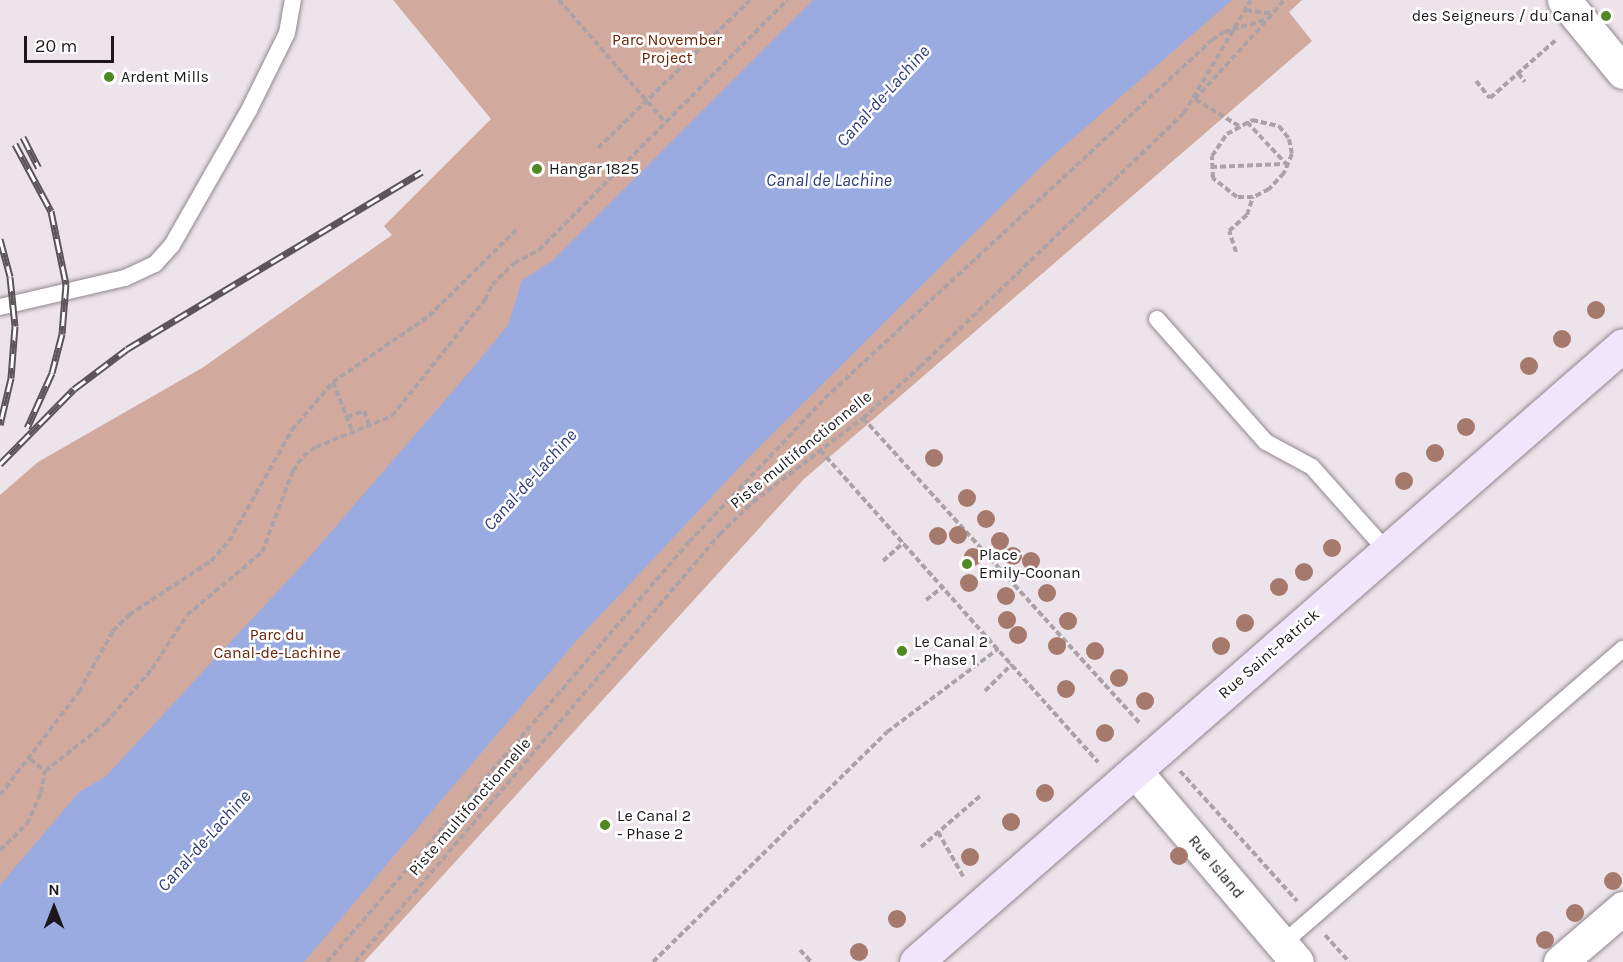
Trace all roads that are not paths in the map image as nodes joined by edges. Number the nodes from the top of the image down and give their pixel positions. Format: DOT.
graph roads {
  1 [pos="293,0"];
  2 [pos="1564,0"];
  3 [pos="1623,72"];
  4 [pos="0,307"];
  5 [pos="1157,319"];
  6 [pos="1623,345"];
  7 [pos="1386,550"];
  8 [pos="1623,649"];
  9 [pos="1135,771"];
  10 [pos="1623,908"];
  11 [pos="1290,953"];
  12 [pos="916,962"];
  13 [pos="1560,962"];
  1 -- 4 [label="lane"];
  2 -- 3 [label="street"];
  5 -- 7 [label="lane"];
  6 -- 7 [label="main road, Rue Saint-Patrick"];
  7 -- 9 [label="main road, Rue Saint-Patrick"];
  8 -- 11 [label="lane"];
  9 -- 11 [label="street, Rue Island"];
  9 -- 12 [label="main road, Rue Saint-Patrick"];
  10 -- 13 [label="street"];
}
